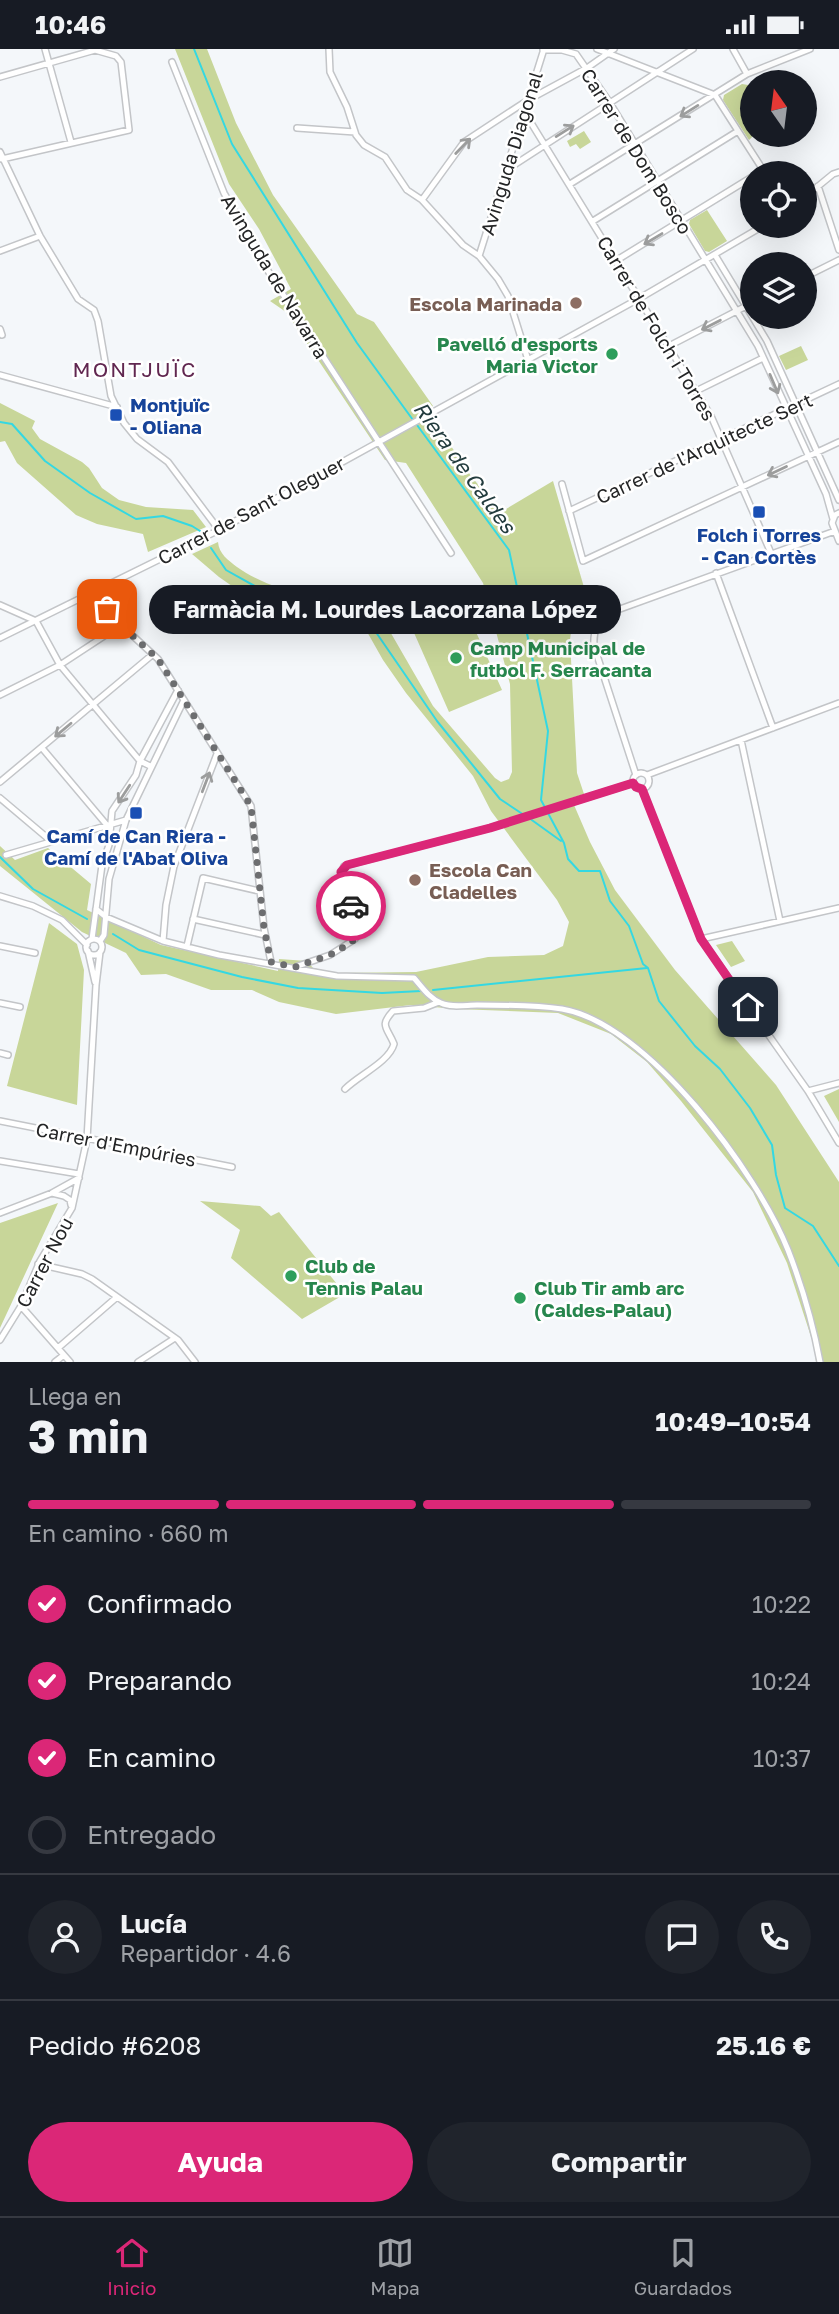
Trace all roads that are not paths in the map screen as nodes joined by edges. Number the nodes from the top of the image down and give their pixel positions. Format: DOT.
graph roads {
  1 [pos="45,49"];
  2 [pos="95,49"];
  3 [pos="328,49"];
  4 [pos="597,49"];
  5 [pos="614,49"];
  6 [pos="693,49"];
  7 [pos="733,49"];
  8 [pos="544,50"];
  9 [pos="562,50"];
  10 [pos="805,50"];
  11 [pos="608,53"];
  12 [pos="49,62"];
  13 [pos="172,62"];
  14 [pos="587,68"];
  15 [pos="745,70"];
  16 [pos="757,70"];
  17 [pos="657,72"];
  18 [pos="0,77"];
  19 [pos="740,79"];
  20 [pos="715,95"];
  21 [pos="528,100"];
  22 [pos="610,103"];
  23 [pos="525,113"];
  24 [pos="297,128"];
  25 [pos="738,131"];
  26 [pos="355,132"];
  27 [pos="71,142"];
  28 [pos="545,144"];
  29 [pos="634,145"];
  30 [pos="1,156"];
  31 [pos="756,161"];
  32 [pos="508,169"];
  33 [pos="839,172"];
  34 [pos="657,182"];
  35 [pos="570,184"];
  36 [pos="740,185"];
  37 [pos="818,186"];
  38 [pos="422,200"];
  39 [pos="593,221"];
  40 [pos="682,222"];
  41 [pos="40,236"];
  42 [pos="743,238"];
  43 [pos="839,250"];
  44 [pos="0,251"];
  45 [pos="715,255"];
  46 [pos="479,256"];
  47 [pos="617,260"];
  48 [pos="839,260"];
  49 [pos="705,261"];
  50 [pos="817,271"];
  51 [pos="640,298"];
  52 [pos="740,298"];
  53 [pos="740,310"];
  54 [pos="736,312"];
  55 [pos="759,329"];
  56 [pos="669,346"];
  57 [pos="763,358"];
  58 [pos="528,359"];
  59 [pos="0,375"];
  60 [pos="839,384"];
  61 [pos="696,391"];
  62 [pos="796,405"];
  63 [pos="117,407"];
  64 [pos="786,410"];
  65 [pos="722,440"];
  66 [pos="380,442"];
  67 [pos="839,442"];
  68 [pos="817,452"];
  69 [pos="808,457"];
  70 [pos="562,484"];
  71 [pos="742,487"];
  72 [pos="839,500"];
  73 [pos="569,511"];
  74 [pos="839,513"];
  75 [pos="833,519"];
  76 [pos="219,530"];
  77 [pos="837,532"];
  78 [pos="839,541"];
  79 [pos="451,553"];
  80 [pos="771,554"];
  81 [pos="716,573"];
  82 [pos="97,590"];
  83 [pos="0,605"];
  84 [pos="36,621"];
  85 [pos="121,625"];
  86 [pos="0,638"];
  87 [pos="152,655"];
  88 [pos="60,665"];
  89 [pos="178,690"];
  90 [pos="0,695"];
  91 [pos="184,700"];
  92 [pos="839,703"];
  93 [pos="93,705"];
  94 [pos="773,728"];
  95 [pos="741,740"];
  96 [pos="42,748"];
  97 [pos="217,754"];
  98 [pos="140,761"];
  99 [pos="150,766"];
  100 [pos="636,775"];
  101 [pos="647,775"];
  102 [pos="0,782"];
  103 [pos="633,783"];
  104 [pos="642,789"];
  105 [pos="0,798"];
  106 [pos="127,820"];
  107 [pos="109,823"];
  108 [pos="51,841"];
  109 [pos="6,855"];
  110 [pos="260,891"];
  111 [pos="0,896"];
  112 [pos="839,908"];
  113 [pos="96,909"];
  114 [pos="106,917"];
  115 [pos="193,919"];
  116 [pos="780,921"];
  117 [pos="265,935"];
  118 [pos="92,939"];
  119 [pos="701,939"];
  120 [pos="100,941"];
  121 [pos="163,941"];
  122 [pos="0,946"];
  123 [pos="187,946"];
  124 [pos="87,948"];
  125 [pos="100,952"];
  126 [pos="35,953"];
  127 [pos="271,962"];
  128 [pos="295,967"];
  129 [pos="96,985"];
  130 [pos="439,1002"];
  131 [pos="0,1003"];
  132 [pos="20,1007"];
  133 [pos="0,1053"];
  134 [pos="8,1055"];
  135 [pos="839,1083"];
  136 [pos="345,1089"];
  137 [pos="808,1091"];
  138 [pos="0,1121"];
  139 [pos="87,1139"];
  140 [pos="839,1143"];
  141 [pos="0,1161"];
  142 [pos="232,1167"];
  143 [pos="79,1176"];
  144 [pos="52,1193"];
  145 [pos="72,1208"];
  146 [pos="0,1210"];
  147 [pos="38,1264"];
  148 [pos="117,1297"];
  149 [pos="21,1306"];
  150 [pos="174,1338"];
  151 [pos="0,1340"];
  152 [pos="58,1348"];
  153 [pos="64,1355"];
  154 [pos="55,1362"];
  155 [pos="70,1362"];
  156 [pos="138,1362"];
  157 [pos="195,1362"];
  158 [pos="820,1362"];
  1 -- 12 [label="street"];
  2 -- 12 [label="street"];
  2 -- 27 [label="street"];
  3 -- 26 [label="street"];
  4 -- 11 [label="street"];
  5 -- 11 [label="street"];
  6 -- 17 [label="street"];
  7 -- 15 [label="street"];
  8 -- 9 [label="street"];
  8 -- 21 [label="street, Avinguda Diagonal"];
  9 -- 14 [label="street, Carrer de Dom Bosco"];
  10 -- 16 [label="street"];
  11 -- 14 [label="street"];
  11 -- 17 [label="street"];
  12 -- 18 [label="street"];
  12 -- 27 [label="street"];
  13 -- 66 [label="street, Avinguda de Navarra"];
  14 -- 21 [label="street"];
  14 -- 22 [label="street, Carrer de Dom Bosco"];
  17 -- 20 [label="street"];
  17 -- 22 [label="street"];
  19 -- 20 [label="street"];
  20 -- 25 [label="street"];
  20 -- 29 [label="street, one-way"];
  21 -- 23 [label="street, Avinguda Diagonal"];
  38 -- 21 [label="street, one-way"];
  28 -- 22 [label="street, one-way"];
  22 -- 29 [label="street, Carrer de Dom Bosco"];
  23 -- 28 [label="street, Carrer de Folch i Torres"];
  23 -- 32 [label="street, Avinguda Diagonal"];
  24 -- 26 [label="street"];
  25 -- 31 [label="street"];
  25 -- 34 [label="street"];
  26 -- 38 [label="street"];
  27 -- 30 [label="street"];
  28 -- 32 [label="street"];
  28 -- 35 [label="street, Carrer de Folch i Torres"];
  29 -- 34 [label="street, Carrer de Dom Bosco"];
  29 -- 35 [label="street"];
  30 -- 41 [label="street"];
  32 -- 46 [label="street, Avinguda Diagonal"];
  33 -- 37 [label="street"];
  34 -- 39 [label="street"];
  34 -- 40 [label="street, Carrer de Dom Bosco"];
  35 -- 39 [label="street, Carrer de Folch i Torres"];
  36 -- 40 [label="street"];
  37 -- 43 [label="street"];
  38 -- 46 [label="street"];
  39 -- 47 [label="street, Carrer de Folch i Torres"];
  40 -- 47 [label="street, one-way"];
  40 -- 49 [label="street, Carrer de Dom Bosco"];
  41 -- 44 [label="street"];
  41 -- 63 [label="street"];
  42 -- 45 [label="street, Carrer de Sant Oleguer"];
  45 -- 49 [label="street, Carrer de Sant Oleguer"];
  45 -- 52 [label="street"];
  46 -- 58 [label="street"];
  47 -- 51 [label="street, Carrer de Folch i Torres"];
  48 -- 50 [label="street"];
  49 -- 51 [label="street, Carrer de Sant Oleguer"];
  49 -- 54 [label="street, Carrer de Dom Bosco"];
  51 -- 56 [label="street, Carrer de Folch i Torres"];
  51 -- 58 [label="street, Carrer de Sant Oleguer"];
  53 -- 54 [label="street"];
  54 -- 56 [label="street, one-way"];
  54 -- 57 [label="street, Carrer de Dom Bosco"];
  55 -- 62 [label="street"];
  56 -- 61 [label="street, Carrer de Folch i Torres"];
  57 -- 61 [label="street"];
  57 -- 64 [label="street, Carrer de Dom Bosco, one-way"];
  58 -- 66 [label="street, Carrer de Sant Oleguer"];
  59 -- 63 [label="street"];
  60 -- 62 [label="street, Carrer de l'Arquitecte Sert"];
  61 -- 65 [label="street, Carrer de Folch i Torres"];
  62 -- 64 [label="street, Carrer de l'Arquitecte Sert"];
  62 -- 68 [label="street"];
  63 -- 76 [label="street"];
  64 -- 65 [label="street, Carrer de l'Arquitecte Sert"];
  64 -- 69 [label="street, Carrer de Dom Bosco"];
  65 -- 71 [label="street, Carrer de Folch i Torres"];
  65 -- 73 [label="street, Carrer de l'Arquitecte Sert"];
  66 -- 76 [label="street, Carrer de Sant Oleguer"];
  66 -- 79 [label="street, Avinguda de Navarra"];
  67 -- 68 [label="street"];
  68 -- 69 [label="street"];
  68 -- 72 [label="street"];
  69 -- 71 [label="street, one-way"];
  69 -- 75 [label="street, Carrer de Dom Bosco"];
  70 -- 73 [label="street"];
  71 -- 73 [label="street"];
  71 -- 80 [label="street, Carrer de Folch i Torres"];
  74 -- 75 [label="street"];
  75 -- 77 [label="street, Carrer de Dom Bosco"];
  76 -- 82 [label="street, Carrer de Sant Oleguer"];
  77 -- 78 [label="street, Carrer de Dom Bosco"];
  77 -- 80 [label="street"];
  80 -- 81 [label="street"];
  81 -- 94 [label="street"];
  81 -- 100 [label="street"];
  82 -- 84 [label="street, Carrer de Sant Oleguer"];
  82 -- 85 [label="street"];
  83 -- 84 [label="street"];
  84 -- 86 [label="street, Carrer de Sant Oleguer"];
  84 -- 88 [label="street"];
  85 -- 87 [label="street"];
  85 -- 88 [label="street"];
  87 -- 89 [label="street"];
  87 -- 93 [label="street"];
  88 -- 90 [label="street"];
  88 -- 93 [label="street"];
  89 -- 91 [label="street"];
  89 -- 98 [label="street"];
  91 -- 97 [label="street"];
  91 -- 99 [label="street"];
  92 -- 94 [label="street"];
  93 -- 96 [label="street, one-way"];
  93 -- 98 [label="street"];
  94 -- 95 [label="street"];
  95 -- 101 [label="street"];
  95 -- 116 [label="street"];
  96 -- 102 [label="street"];
  96 -- 107 [label="street"];
  97 -- 110 [label="street"];
  121 -- 97 [label="street, one-way"];
  98 -- 99 [label="street"];
  98 -- 107 [label="street, one-way"];
  99 -- 106 [label="street"];
  100 -- 101 [label="street"];
  100 -- 103 [label="street"];
  101 -- 104 [label="street"];
  103 -- 104 [label="street"];
  103 -- 128 [label="street"];
  104 -- 119 [label="street"];
  105 -- 108 [label="street"];
  106 -- 107 [label="street"];
  106 -- 114 [label="street"];
  107 -- 108 [label="street"];
  107 -- 113 [label="street"];
  108 -- 109 [label="street"];
  110 -- 115 [label="street"];
  110 -- 117 [label="street"];
  111 -- 124 [label="street"];
  112 -- 116 [label="street"];
  113 -- 114 [label="street"];
  113 -- 118 [label="street"];
  114 -- 120 [label="street"];
  114 -- 121 [label="street"];
  115 -- 117 [label="street"];
  115 -- 123 [label="street"];
  116 -- 119 [label="street"];
  117 -- 127 [label="street"];
  118 -- 120 [label="street"];
  118 -- 124 [label="street"];
  119 -- 137 [label="street"];
  120 -- 125 [label="street"];
  121 -- 123 [label="street"];
  122 -- 126 [label="street"];
  123 -- 127 [label="street"];
  124 -- 125 [label="street"];
  124 -- 129 [label="street"];
  125 -- 129 [label="street"];
  127 -- 128 [label="street"];
  128 -- 130 [label="street"];
  129 -- 139 [label="street, Carrer Nou"];
  130 -- 136 [label="street"];
  130 -- 158 [label="street"];
  131 -- 132 [label="street"];
  133 -- 134 [label="street"];
  135 -- 137 [label="street"];
  137 -- 140 [label="street"];
  138 -- 139 [label="street, Carrer d'Empúries"];
  139 -- 142 [label="street, Carrer d'Empúries"];
  139 -- 143 [label="street, Carrer Nou"];
  141 -- 143 [label="street"];
  143 -- 144 [label="street"];
  143 -- 145 [label="street, Carrer Nou"];
  144 -- 145 [label="street"];
  144 -- 146 [label="street"];
  145 -- 147 [label="street, Carrer Nou"];
  147 -- 148 [label="street"];
  147 -- 149 [label="street, Carrer Nou"];
  148 -- 150 [label="street"];
  148 -- 152 [label="street"];
  149 -- 151 [label="street, Carrer Nou"];
  149 -- 152 [label="street"];
  150 -- 156 [label="street"];
  150 -- 157 [label="street"];
  152 -- 153 [label="street"];
  153 -- 154 [label="street"];
  153 -- 155 [label="street"];
}
